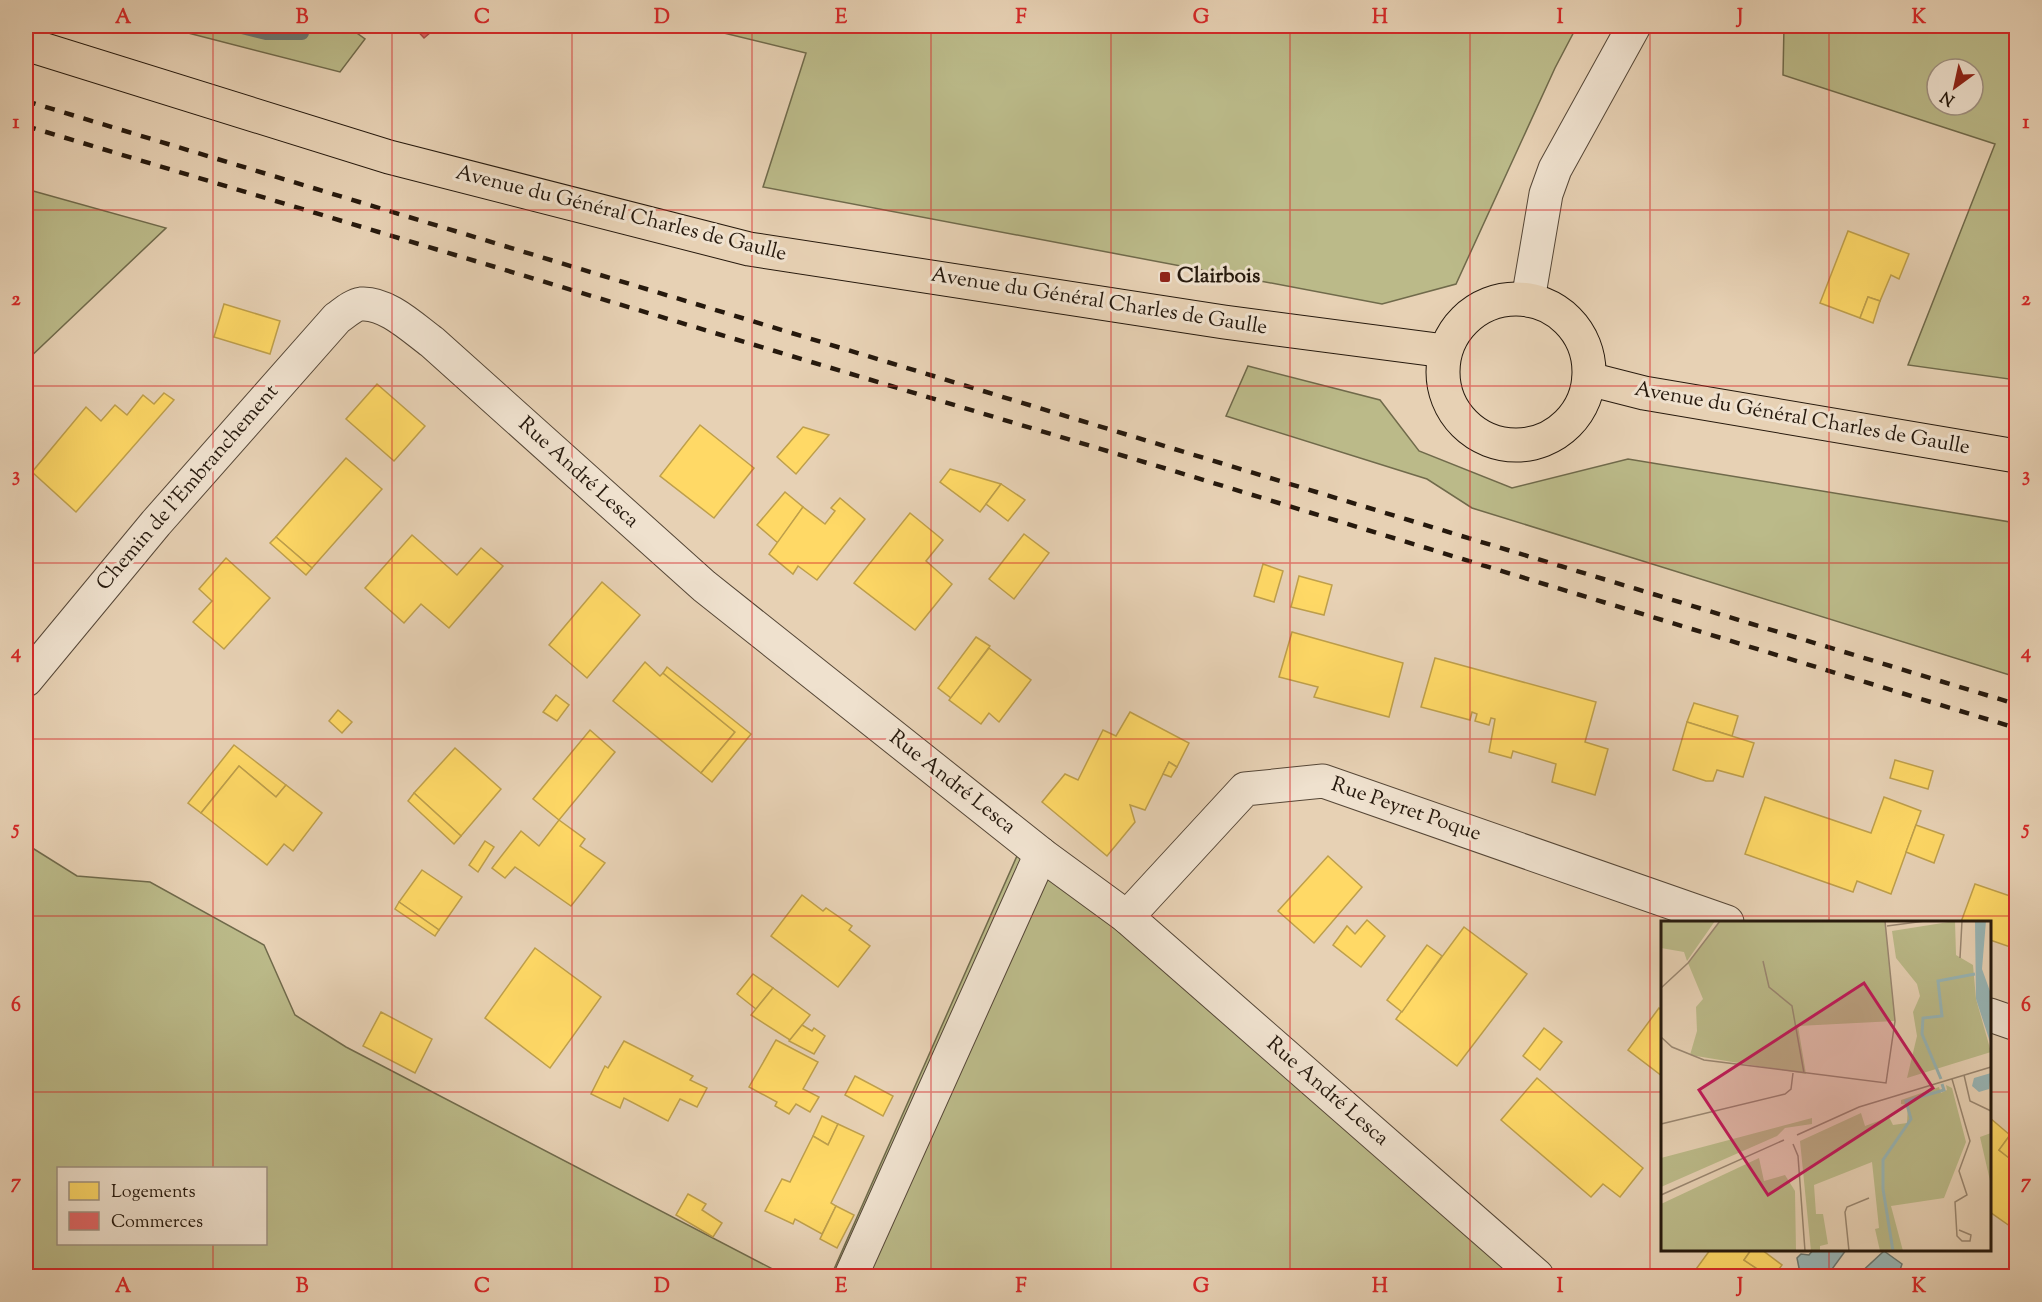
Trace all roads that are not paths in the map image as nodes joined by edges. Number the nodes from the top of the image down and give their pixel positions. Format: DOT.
graph roads {
  1 [pos="1634,26"];
  2 [pos="26,44"];
  3 [pos="1528,300"];
  4 [pos="359,304"];
  5 [pos="1445,351"];
  6 [pos="1589,379"];
  7 [pos="2016,456"];
  8 [pos="26,680"];
  9 [pos="1041,854"];
  10 [pos="1127,917"];
  11 [pos="1724,921"];
  12 [pos="1991,1016"];
  13 [pos="2016,1024"];
  14 [pos="851,1276"];
  15 [pos="1537,1276"];
  1 -- 3 [label="street"];
  2 -- 5 [label="main road, Avenue du Général Charles de Gaulle"];
  3 -- 5 [label="main road"];
  3 -- 6 [label="main road"];
  4 -- 8 [label="street, Chemin de l'Embranchement"];
  4 -- 9 [label="street, Rue André Lesca"];
  5 -- 6 [label="main road"];
  6 -- 7 [label="main road, Avenue du Général Charles de Gaulle"];
  9 -- 10 [label="street, Rue André Lesca"];
  9 -- 14 [label="street"];
  10 -- 11 [label="street, Rue Peyret Poque"];
  10 -- 15 [label="street, Rue André Lesca"];
  12 -- 13 [label="street"];
}
